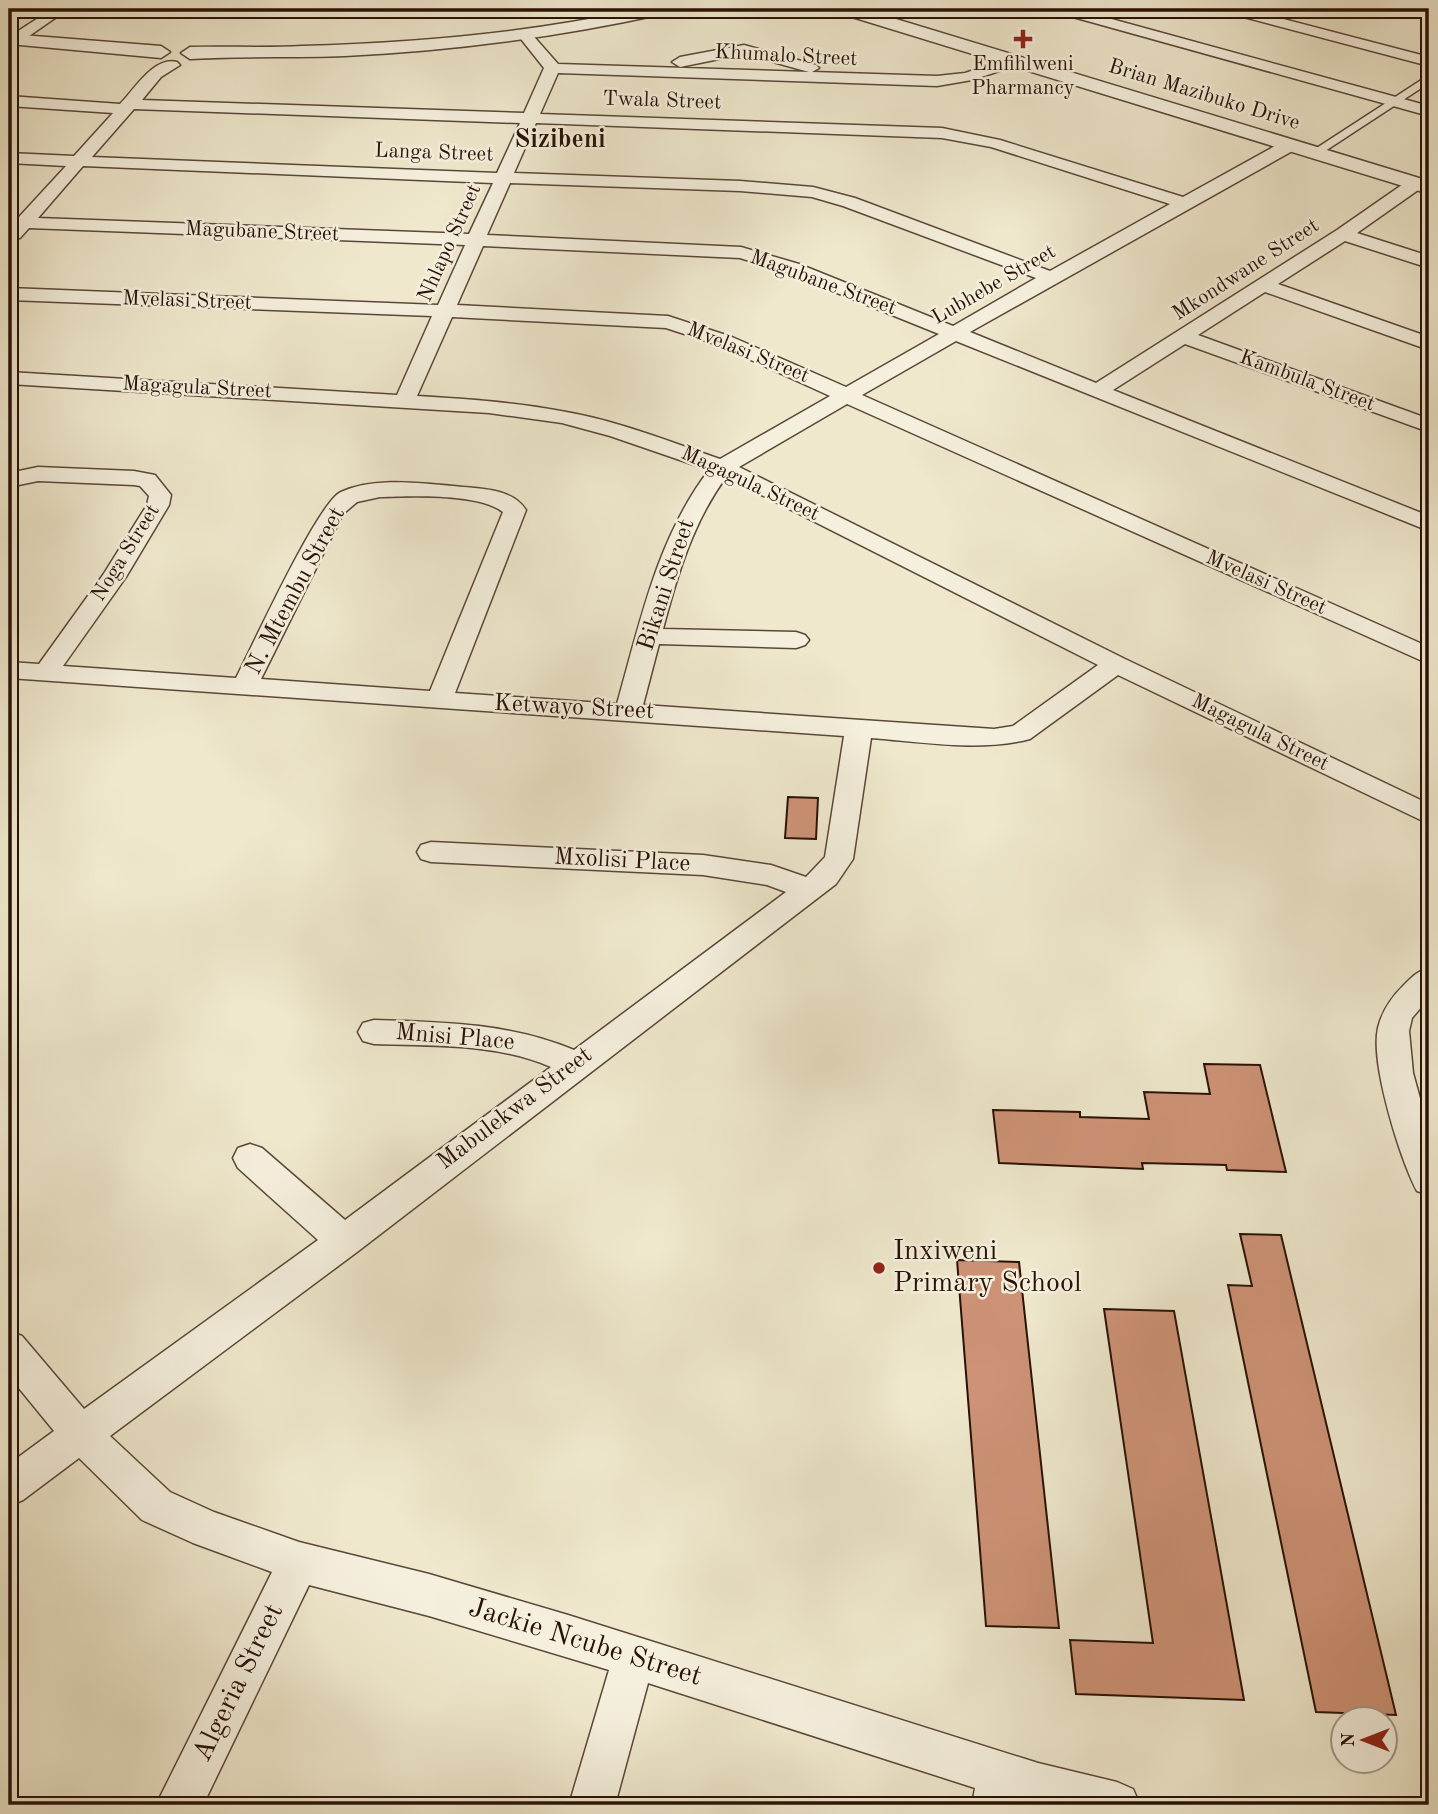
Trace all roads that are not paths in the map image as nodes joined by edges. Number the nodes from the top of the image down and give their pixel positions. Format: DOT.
graph roads {
  1 [pos="61,9"];
  2 [pos="663,9"];
  3 [pos="1060,9"];
  4 [pos="1230,9"];
  5 [pos="1413,9"];
  6 [pos="861,11"];
  7 [pos="1429,13"];
  8 [pos="524,34"];
  9 [pos="11,39"];
  10 [pos="168,61"];
  11 [pos="1016,61"];
  12 [pos="1429,62"];
  13 [pos="552,68"];
  14 [pos="650,70"];
  15 [pos="1429,78"];
  16 [pos="842,79"];
  17 [pos="9,101"];
  18 [pos="1391,101"];
  19 [pos="126,106"];
  20 [pos="1429,111"];
  21 [pos="530,118"];
  22 [pos="1290,145"];
  23 [pos="1315,153"];
  24 [pos="9,158"];
  25 [pos="77,163"];
  26 [pos="503,178"];
  27 [pos="1422,186"];
  28 [pos="1184,204"];
  29 [pos="16,222"];
  30 [pos="1343,234"];
  31 [pos="9,239"];
  32 [pos="477,240"];
  33 [pos="1429,262"];
  34 [pos="1052,278"];
  35 [pos="1263,285"];
  36 [pos="9,294"];
  37 [pos="445,311"];
  38 [pos="955,334"];
  39 [pos="1185,337"];
  40 [pos="1429,344"];
  41 [pos="9,378"];
  42 [pos="1099,390"];
  43 [pos="848,395"];
  44 [pos="405,400"];
  45 [pos="1429,426"];
  46 [pos="722,467"];
  47 [pos="9,480"];
  48 [pos="1429,524"];
  49 [pos="649,636"];
  50 [pos="796,640"];
  51 [pos="1429,656"];
  52 [pos="1116,664"];
  53 [pos="9,670"];
  54 [pos="46,672"];
  55 [pos="245,685"];
  56 [pos="439,701"];
  57 [pos="628,711"];
  58 [pos="859,728"];
  59 [pos="1429,815"];
  60 [pos="431,852"];
  61 [pos="809,889"];
  62 [pos="1426,988"];
  63 [pos="374,1032"];
  64 [pos="575,1064"];
  65 [pos="250,1157"];
  66 [pos="1429,1181"];
  67 [pos="344,1241"];
  68 [pos="9,1348"];
  69 [pos="79,1433"];
  70 [pos="9,1487"];
  71 [pos="299,1562"];
  72 [pos="634,1657"];
  73 [pos="997,1789"];
  74 [pos="178,1805"];
  75 [pos="592,1805"];
  76 [pos="1117,1805"];
  1 -- 9 [label="street"];
  2 -- 8 [label="street"];
  3 -- 18 [label="street"];
  4 -- 12 [label="street"];
  5 -- 7 [label="street"];
  6 -- 11 [label="street, Brian Mazibuko Drive"];
  8 -- 10 [label="street"];
  8 -- 13 [label="street"];
  9 -- 10 [label="street"];
  10 -- 19 [label="street"];
  11 -- 16 [label="street, Khumalo Street"];
  11 -- 22 [label="street, Brian Mazibuko Drive"];
  13 -- 14 [label="street, Khumalo Street"];
  13 -- 21 [label="street, Nhlapo Street"];
  14 -- 16 [label="street, Khumalo Street"];
  14 -- 16 [label="street"];
  15 -- 18 [label="street"];
  17 -- 19 [label="street, Twala Street"];
  18 -- 20 [label="street"];
  18 -- 23 [label="street"];
  19 -- 21 [label="street, Twala Street"];
  19 -- 25 [label="street"];
  21 -- 26 [label="street, Nhlapo Street"];
  21 -- 28 [label="street, Twala Street"];
  22 -- 23 [label="street, Brian Mazibuko Drive"];
  22 -- 28 [label="street, Lubhebe Street"];
  23 -- 27 [label="street, Brian Mazibuko Drive"];
  24 -- 25 [label="street, Langa Street"];
  25 -- 26 [label="street, Langa Street"];
  25 -- 29 [label="street"];
  26 -- 32 [label="street, Nhlapo Street"];
  26 -- 34 [label="street, Langa Street"];
  27 -- 30 [label="street, Mkondwane Street"];
  28 -- 34 [label="street, Lubhebe Street"];
  29 -- 31 [label="street"];
  29 -- 32 [label="street, Magubane Street"];
  30 -- 33 [label="street"];
  30 -- 35 [label="street, Mkondwane Street"];
  32 -- 37 [label="street, Nhlapo Street"];
  32 -- 38 [label="street, Magubane Street"];
  34 -- 38 [label="street, Lubhebe Street"];
  35 -- 39 [label="street, Mkondwane Street"];
  35 -- 40 [label="street"];
  36 -- 37 [label="street, Mvelasi Street"];
  37 -- 43 [label="street, Mvelasi Street"];
  37 -- 44 [label="street, Nhlapo Street"];
  38 -- 42 [label="street, Magubane Street"];
  38 -- 43 [label="street, Lubhebe Street"];
  39 -- 42 [label="street, Mkondwane Street"];
  39 -- 45 [label="street, Kambula Street"];
  41 -- 44 [label="street, Magagula Street"];
  42 -- 48 [label="street, Magubane Street"];
  43 -- 46 [label="street, Lubhebe Street"];
  43 -- 51 [label="street, Mvelasi Street"];
  44 -- 46 [label="street, Magagula Street"];
  46 -- 49 [label="street, Bikani Street"];
  46 -- 52 [label="street, Magagula Street"];
  47 -- 54 [label="street, Noga Street"];
  49 -- 50 [label="street"];
  49 -- 57 [label="street, Bikani Street"];
  52 -- 58 [label="street, Ketwayo Street"];
  52 -- 59 [label="street, Magagula Street"];
  53 -- 54 [label="street, Ketwayo Street"];
  54 -- 55 [label="street, Ketwayo Street"];
  55 -- 56 [label="street, Ketwayo Street"];
  55 -- 56 [label="street, N. Mtembu Street"];
  56 -- 57 [label="street, Ketwayo Street"];
  57 -- 58 [label="street, Ketwayo Street"];
  58 -- 61 [label="street, Mabulekwa Street"];
  60 -- 61 [label="street, Mxolisi Place"];
  61 -- 64 [label="street, Mabulekwa Street"];
  62 -- 66 [label="street"];
  63 -- 64 [label="street, Mnisi Place"];
  64 -- 67 [label="street, Mabulekwa Street"];
  65 -- 67 [label="street"];
  67 -- 69 [label="street, Mabulekwa Street"];
  68 -- 69 [label="street"];
  69 -- 70 [label="street, Mabulekwa Street"];
  69 -- 71 [label="street, Jackie Ncube Street"];
  71 -- 72 [label="street, Jackie Ncube Street"];
  71 -- 74 [label="street, Algeria Street"];
  72 -- 73 [label="street, Jackie Ncube Street"];
  72 -- 75 [label="street"];
  73 -- 76 [label="street, Jackie Ncube Street"];
}
